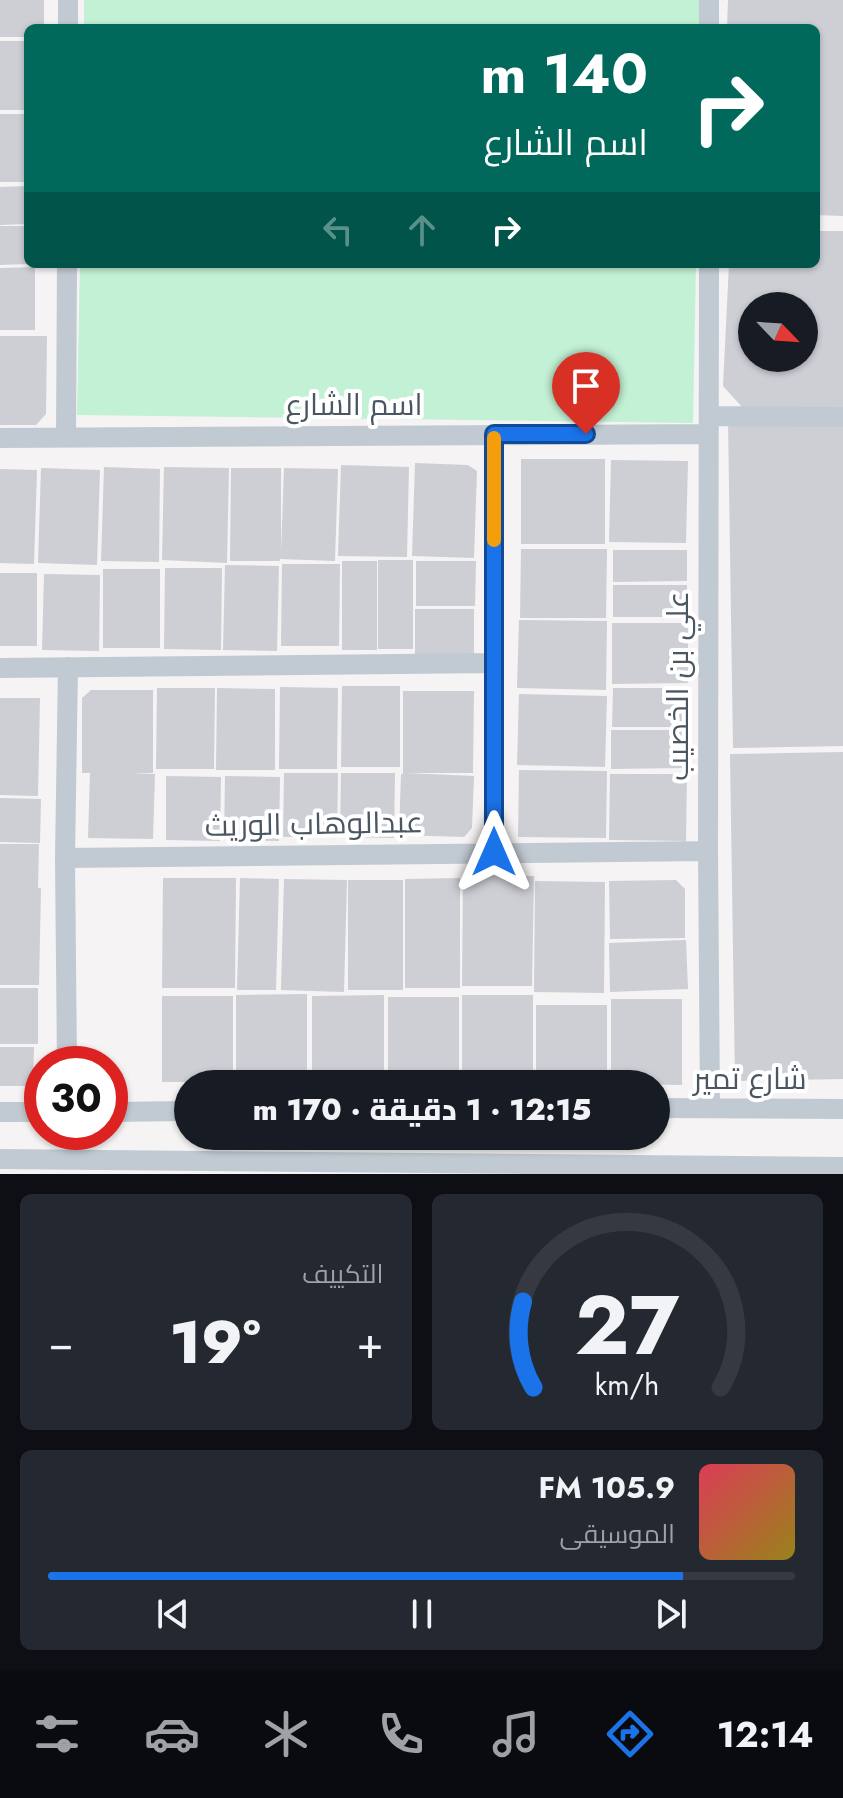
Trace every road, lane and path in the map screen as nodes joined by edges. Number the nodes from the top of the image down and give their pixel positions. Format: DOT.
graph roads {
  1 [pos="68,0"];
  2 [pos="709,0"];
  3 [pos="68,24"];
  4 [pos="709,24"];
  5 [pos="67,268"];
  6 [pos="709,268"];
  7 [pos="843,417"];
  8 [pos="709,425"];
  9 [pos="494,434"];
  10 [pos="66,436"];
  11 [pos="0,438"];
  12 [pos="494,663"];
  13 [pos="68,667"];
  14 [pos="0,668"];
  15 [pos="708,851"];
  16 [pos="494,852"];
  17 [pos="65,858"];
  18 [pos="67,1046"];
  19 [pos="670,1108"];
  20 [pos="710,1108"];
  21 [pos="843,1109"];
  22 [pos="174,1111"];
  23 [pos="0,1112"];
  24 [pos="24,1112"];
  25 [pos="128,1112"];
  26 [pos="0,1159"];
  27 [pos="241,1167"];
  28 [pos="843,1167"];
  1 -- 3 [label="street"];
  2 -- 4 [label="street"];
  5 -- 10 [label="street"];
  6 -- 8 [label="street, علي بن الخصيب"];
  7 -- 8 [label="street, اسم الشارع"];
  8 -- 9 [label="street, اسم الشارع"];
  8 -- 15 [label="street, علي بن الخصيب"];
  9 -- 10 [label="street, اسم الشارع"];
  9 -- 12 [label="street"];
  10 -- 11 [label="street, اسم الشارع"];
  12 -- 13 [label="street"];
  12 -- 16 [label="street"];
  13 -- 14 [label="street"];
  13 -- 17 [label="street"];
  15 -- 16 [label="street, عبدالوهاب الوريث"];
  15 -- 20 [label="street, علي بن الخصيب"];
  16 -- 17 [label="street, عبدالوهاب الوريث"];
  17 -- 18 [label="street"];
  19 -- 20 [label="street, شارع تمير"];
  20 -- 21 [label="street, شارع تمير"];
  22 -- 25 [label="street"];
  23 -- 24 [label="street"];
  26 -- 27 [label="street"];
  27 -- 28 [label="street"];
}
